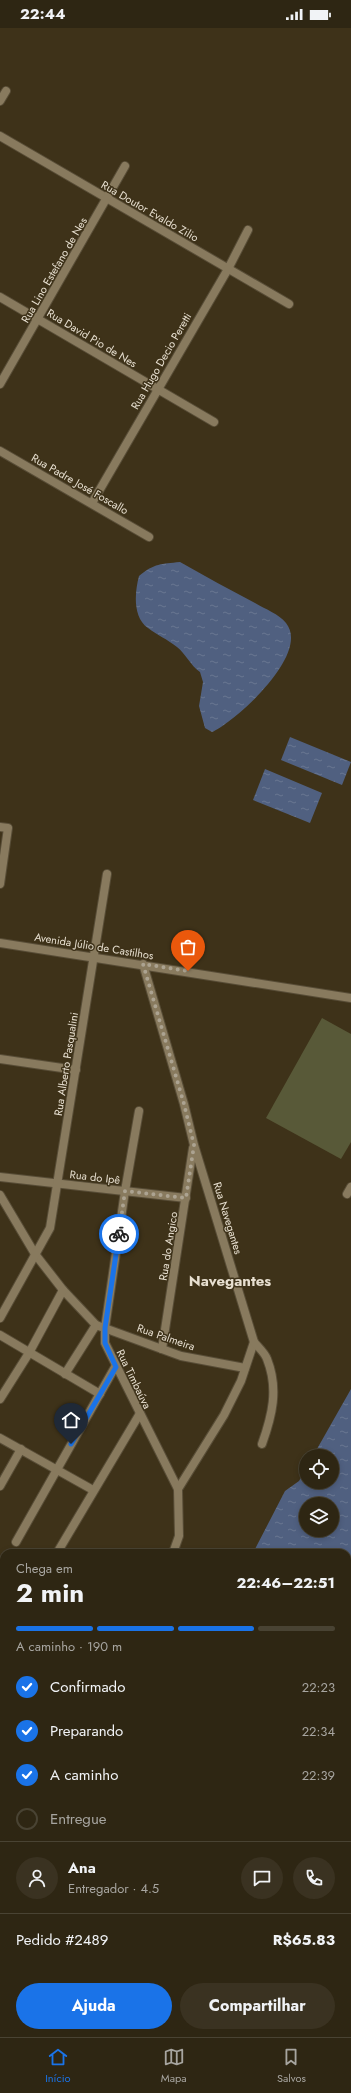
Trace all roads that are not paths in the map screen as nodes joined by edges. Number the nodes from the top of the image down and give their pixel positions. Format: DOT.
graph roads {
  1 [pos="6,91"];
  2 [pos="0,100"];
  3 [pos="0,136"];
  4 [pos="125,166"];
  5 [pos="108,199"];
  6 [pos="248,230"];
  7 [pos="228,269"];
  8 [pos="0,297"];
  9 [pos="289,304"];
  10 [pos="37,318"];
  11 [pos="0,384"];
  12 [pos="157,390"];
  13 [pos="214,422"];
  14 [pos="0,451"];
  15 [pos="92,503"];
  16 [pos="149,537"];
  17 [pos="4,828"];
  18 [pos="107,874"];
  19 [pos="0,884"];
  20 [pos="0,943"];
  21 [pos="94,957"];
  22 [pos="143,964"];
  23 [pos="351,998"];
  24 [pos="0,1059"];
  25 [pos="76,1070"];
  26 [pos="139,1111"];
  27 [pos="194,1145"];
  28 [pos="0,1177"];
  29 [pos="57,1183"];
  30 [pos="125,1191"];
  31 [pos="0,1195"];
  32 [pos="186,1198"];
  33 [pos="35,1254"];
  34 [pos="63,1290"];
  35 [pos="0,1318"];
  36 [pos="96,1325"];
  37 [pos="105,1328"];
  38 [pos="0,1334"];
  39 [pos="254,1342"];
  40 [pos="162,1349"];
  41 [pos="29,1353"];
  42 [pos="116,1367"];
  43 [pos="245,1368"];
  44 [pos="65,1374"];
  45 [pos="100,1394"];
  46 [pos="0,1400"];
  47 [pos="139,1415"];
  48 [pos="0,1438"];
  49 [pos="262,1444"];
  50 [pos="21,1449"];
  51 [pos="57,1469"];
  52 [pos="0,1486"];
  53 [pos="178,1489"];
  54 [pos="93,1490"];
  55 [pos="16,1542"];
  56 [pos="59,1549"];
  57 [pos="174,1549"];
  1 -- 2 [label="street"];
  3 -- 5 [label="street, Rua Doutor Evaldo Zilio"];
  4 -- 5 [label="street, Rua Lino Estefano de Nes"];
  5 -- 7 [label="street, Rua Doutor Evaldo Zilio"];
  5 -- 10 [label="street, Rua Lino Estefano de Nes"];
  6 -- 7 [label="street, Rua Hugo Decio Peretti"];
  7 -- 9 [label="street, Rua Doutor Evaldo Zilio"];
  7 -- 12 [label="street, Rua Hugo Decio Peretti"];
  8 -- 10 [label="street, Rua David Pio de Nes"];
  10 -- 11 [label="street, Rua Lino Estefano de Nes"];
  10 -- 12 [label="street, Rua David Pio de Nes"];
  12 -- 13 [label="street, Rua David Pio de Nes"];
  12 -- 15 [label="street, Rua Hugo Decio Peretti"];
  14 -- 15 [label="street, Rua Padre José Foscallo"];
  15 -- 16 [label="street, Rua Padre José Foscallo"];
  17 -- 19 [label="street"];
  18 -- 21 [label="street, Rua Alberto Pasqualini"];
  20 -- 21 [label="street, Avenida Júlio de Castilhos"];
  21 -- 22 [label="street, Avenida Júlio de Castilhos"];
  21 -- 25 [label="street, Rua Alberto Pasqualini"];
  22 -- 23 [label="street, Avenida Júlio de Castilhos"];
  22 -- 27 [label="street, Rua Navegantes"];
  24 -- 25 [label="street"];
  25 -- 29 [label="street, Rua Alberto Pasqualini"];
  26 -- 30 [label="street, Rua Timbaúva"];
  27 -- 32 [label="street, Rua do Angico"];
  27 -- 39 [label="street, Rua Navegantes"];
  28 -- 29 [label="street, Rua do Ipê"];
  29 -- 30 [label="street, Rua do Ipê"];
  29 -- 33 [label="street, Rua Alberto Pasqualini"];
  30 -- 32 [label="street, Rua do Ipê"];
  30 -- 37 [label="street, Rua Timbaúva"];
  31 -- 33 [label="street"];
  32 -- 40 [label="street, Rua do Angico"];
  33 -- 34 [label="street"];
  33 -- 35 [label="street, Rua Alberto Pasqualini"];
  34 -- 36 [label="street"];
  34 -- 41 [label="street"];
  36 -- 37 [label="street"];
  36 -- 44 [label="street"];
  37 -- 40 [label="street, Rua Palmeira"];
  37 -- 42 [label="street, Rua Timbaúva"];
  38 -- 41 [label="street"];
  39 -- 43 [label="street"];
  39 -- 49 [label="street"];
  40 -- 43 [label="street, Rua Palmeira"];
  41 -- 44 [label="street"];
  41 -- 46 [label="street"];
  42 -- 45 [label="street"];
  42 -- 47 [label="street, Rua Timbaúva"];
  43 -- 53 [label="street"];
  44 -- 45 [label="street"];
  45 -- 51 [label="street"];
  47 -- 53 [label="street, Rua Timbaúva"];
  47 -- 54 [label="street"];
  48 -- 50 [label="street"];
  50 -- 51 [label="street"];
  50 -- 52 [label="street"];
  51 -- 54 [label="street"];
  51 -- 55 [label="street"];
  53 -- 57 [label="street, Rua Timbaúva"];
  54 -- 56 [label="street"];
}
